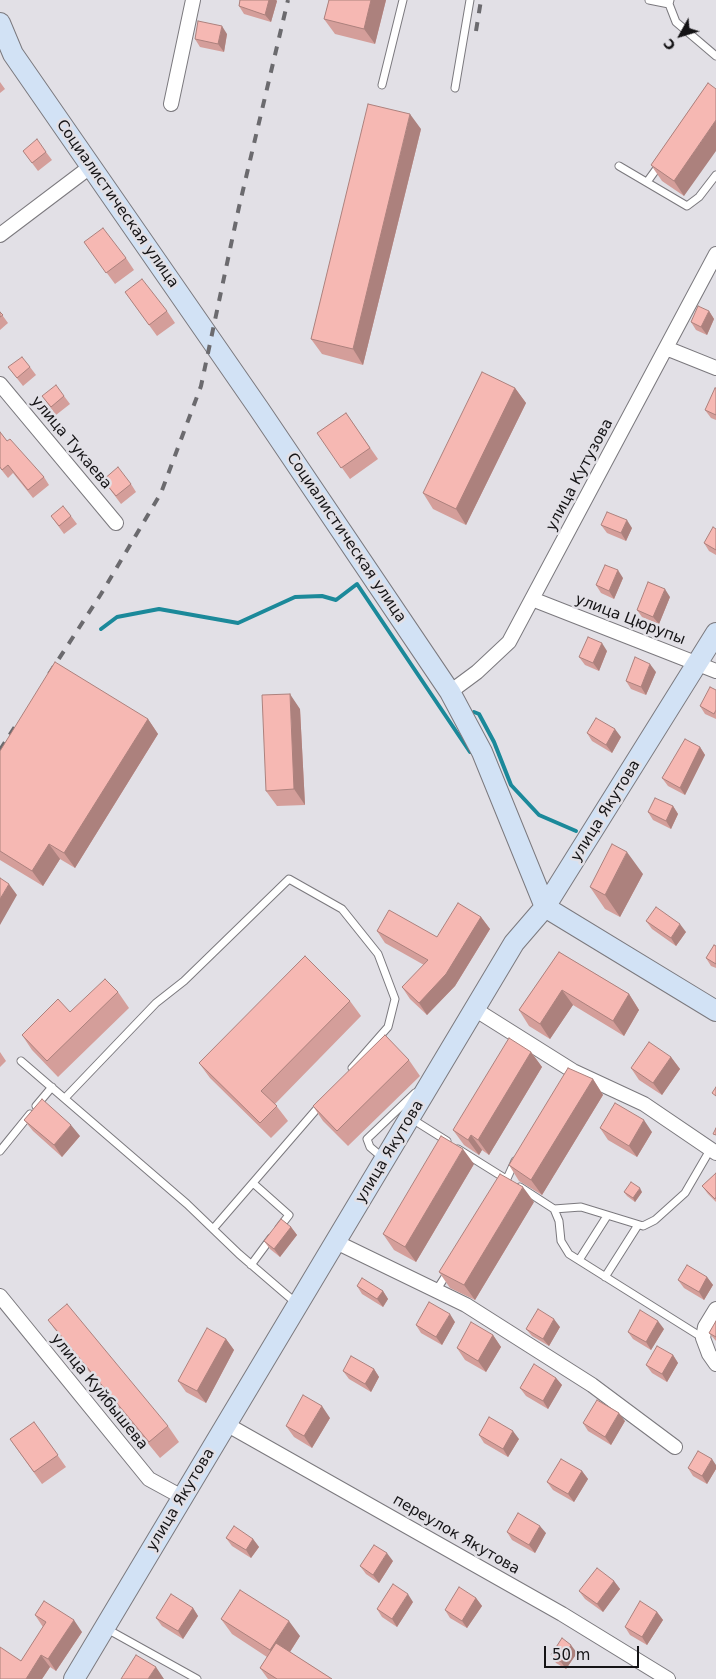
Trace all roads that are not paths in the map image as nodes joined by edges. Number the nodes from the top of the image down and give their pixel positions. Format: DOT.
graph roads {
  1 [pos="193,0"];
  2 [pos="404,0"];
  3 [pos="470,0"];
  4 [pos="649,0"];
  5 [pos="669,2"];
  6 [pos="0,23"];
  7 [pos="716,56"];
  8 [pos="382,85"];
  9 [pos="455,88"];
  10 [pos="171,104"];
  11 [pos="664,158"];
  12 [pos="619,166"];
  13 [pos="90,167"];
  14 [pos="716,175"];
  15 [pos="647,182"];
  16 [pos="0,235"];
  17 [pos="716,254"];
  18 [pos="666,348"];
  19 [pos="716,368"];
  20 [pos="0,384"];
  21 [pos="116,522"];
  22 [pos="532,599"];
  23 [pos="716,633"];
  24 [pos="707,667"];
  25 [pos="450,692"];
  26 [pos="545,907"];
  27 [pos="476,1010"];
  28 [pos="716,1012"];
  29 [pos="21,1061"];
  30 [pos="439,1070"];
  31 [pos="345,1076"];
  32 [pos="52,1087"];
  33 [pos="327,1097"];
  34 [pos="65,1098"];
  35 [pos="410,1118"];
  36 [pos="0,1151"];
  37 [pos="713,1152"];
  38 [pos="520,1153"];
  39 [pos="386,1159"];
  40 [pos="508,1180"];
  41 [pos="253,1183"];
  42 [pos="502,1188"];
  43 [pos="554,1209"];
  44 [pos="607,1216"];
  45 [pos="638,1225"];
  46 [pos="213,1229"];
  47 [pos="336,1242"];
  48 [pos="579,1260"];
  49 [pos="250,1265"];
  50 [pos="452,1267"];
  51 [pos="606,1277"];
  52 [pos="436,1291"];
  53 [pos="0,1296"];
  54 [pos="298,1305"];
  55 [pos="716,1309"];
  56 [pos="703,1338"];
  57 [pos="716,1364"];
  58 [pos="226,1424"];
  59 [pos="675,1447"];
  60 [pos="182,1497"];
  61 [pos="104,1628"];
  62 [pos="74,1679"];
  63 [pos="197,1679"];
  64 [pos="668,1679"];
  1 -- 10 [label="street"];
  2 -- 8 [label="lane"];
  3 -- 9 [label="lane"];
  4 -- 5 [label="lane"];
  5 -- 7 [label="lane"];
  6 -- 13 [label="street, Социалистическая улица"];
  11 -- 15 [label="lane"];
  12 -- 15 [label="lane"];
  13 -- 16 [label="street"];
  13 -- 25 [label="street, Социалистическая улица"];
  14 -- 15 [label="lane"];
  17 -- 18 [label="street, улица Кутузова"];
  18 -- 19 [label="street"];
  18 -- 22 [label="street, улица Кутузова"];
  20 -- 21 [label="street, улица Тукаева"];
  22 -- 24 [label="street, улица Цюрупы"];
  22 -- 25 [label="street, улица Кутузова"];
  23 -- 24 [label="street, улица Якутова"];
  24 -- 26 [label="street, улица Якутова"];
  25 -- 26 [label="street, Социалистическая улица"];
  26 -- 27 [label="street, улица Якутова"];
  26 -- 28 [label="street"];
  27 -- 30 [label="street, улица Якутова"];
  27 -- 37 [label="street"];
  29 -- 32 [label="lane"];
  30 -- 35 [label="street, улица Якутова"];
  30 -- 39 [label="lane"];
  31 -- 34 [label="lane"];
  32 -- 34 [label="lane"];
  32 -- 36 [label="lane"];
  33 -- 41 [label="lane"];
  34 -- 46 [label="lane"];
  35 -- 39 [label="street, улица Якутова"];
  35 -- 40 [label="lane"];
  37 -- 45 [label="lane"];
  38 -- 40 [label="lane"];
  39 -- 47 [label="street, улица Якутова"];
  40 -- 42 [label="lane"];
  40 -- 43 [label="lane"];
  41 -- 46 [label="lane"];
  41 -- 49 [label="lane"];
  43 -- 44 [label="lane"];
  43 -- 48 [label="lane"];
  44 -- 45 [label="lane"];
  44 -- 48 [label="lane"];
  45 -- 51 [label="lane"];
  46 -- 49 [label="lane"];
  47 -- 52 [label="street"];
  47 -- 54 [label="street, улица Якутова"];
  48 -- 51 [label="lane"];
  49 -- 54 [label="lane"];
  50 -- 52 [label="lane"];
  51 -- 56 [label="lane"];
  52 -- 59 [label="street"];
  53 -- 60 [label="street, улица Куйбышева"];
  54 -- 58 [label="street, улица Якутова"];
  55 -- 56 [label="street"];
  56 -- 57 [label="street"];
  58 -- 60 [label="street, улица Якутова"];
  58 -- 64 [label="street, переулок Якутова"];
  60 -- 61 [label="street, улица Якутова"];
  61 -- 62 [label="street, улица Якутова"];
  61 -- 63 [label="lane"];
}
